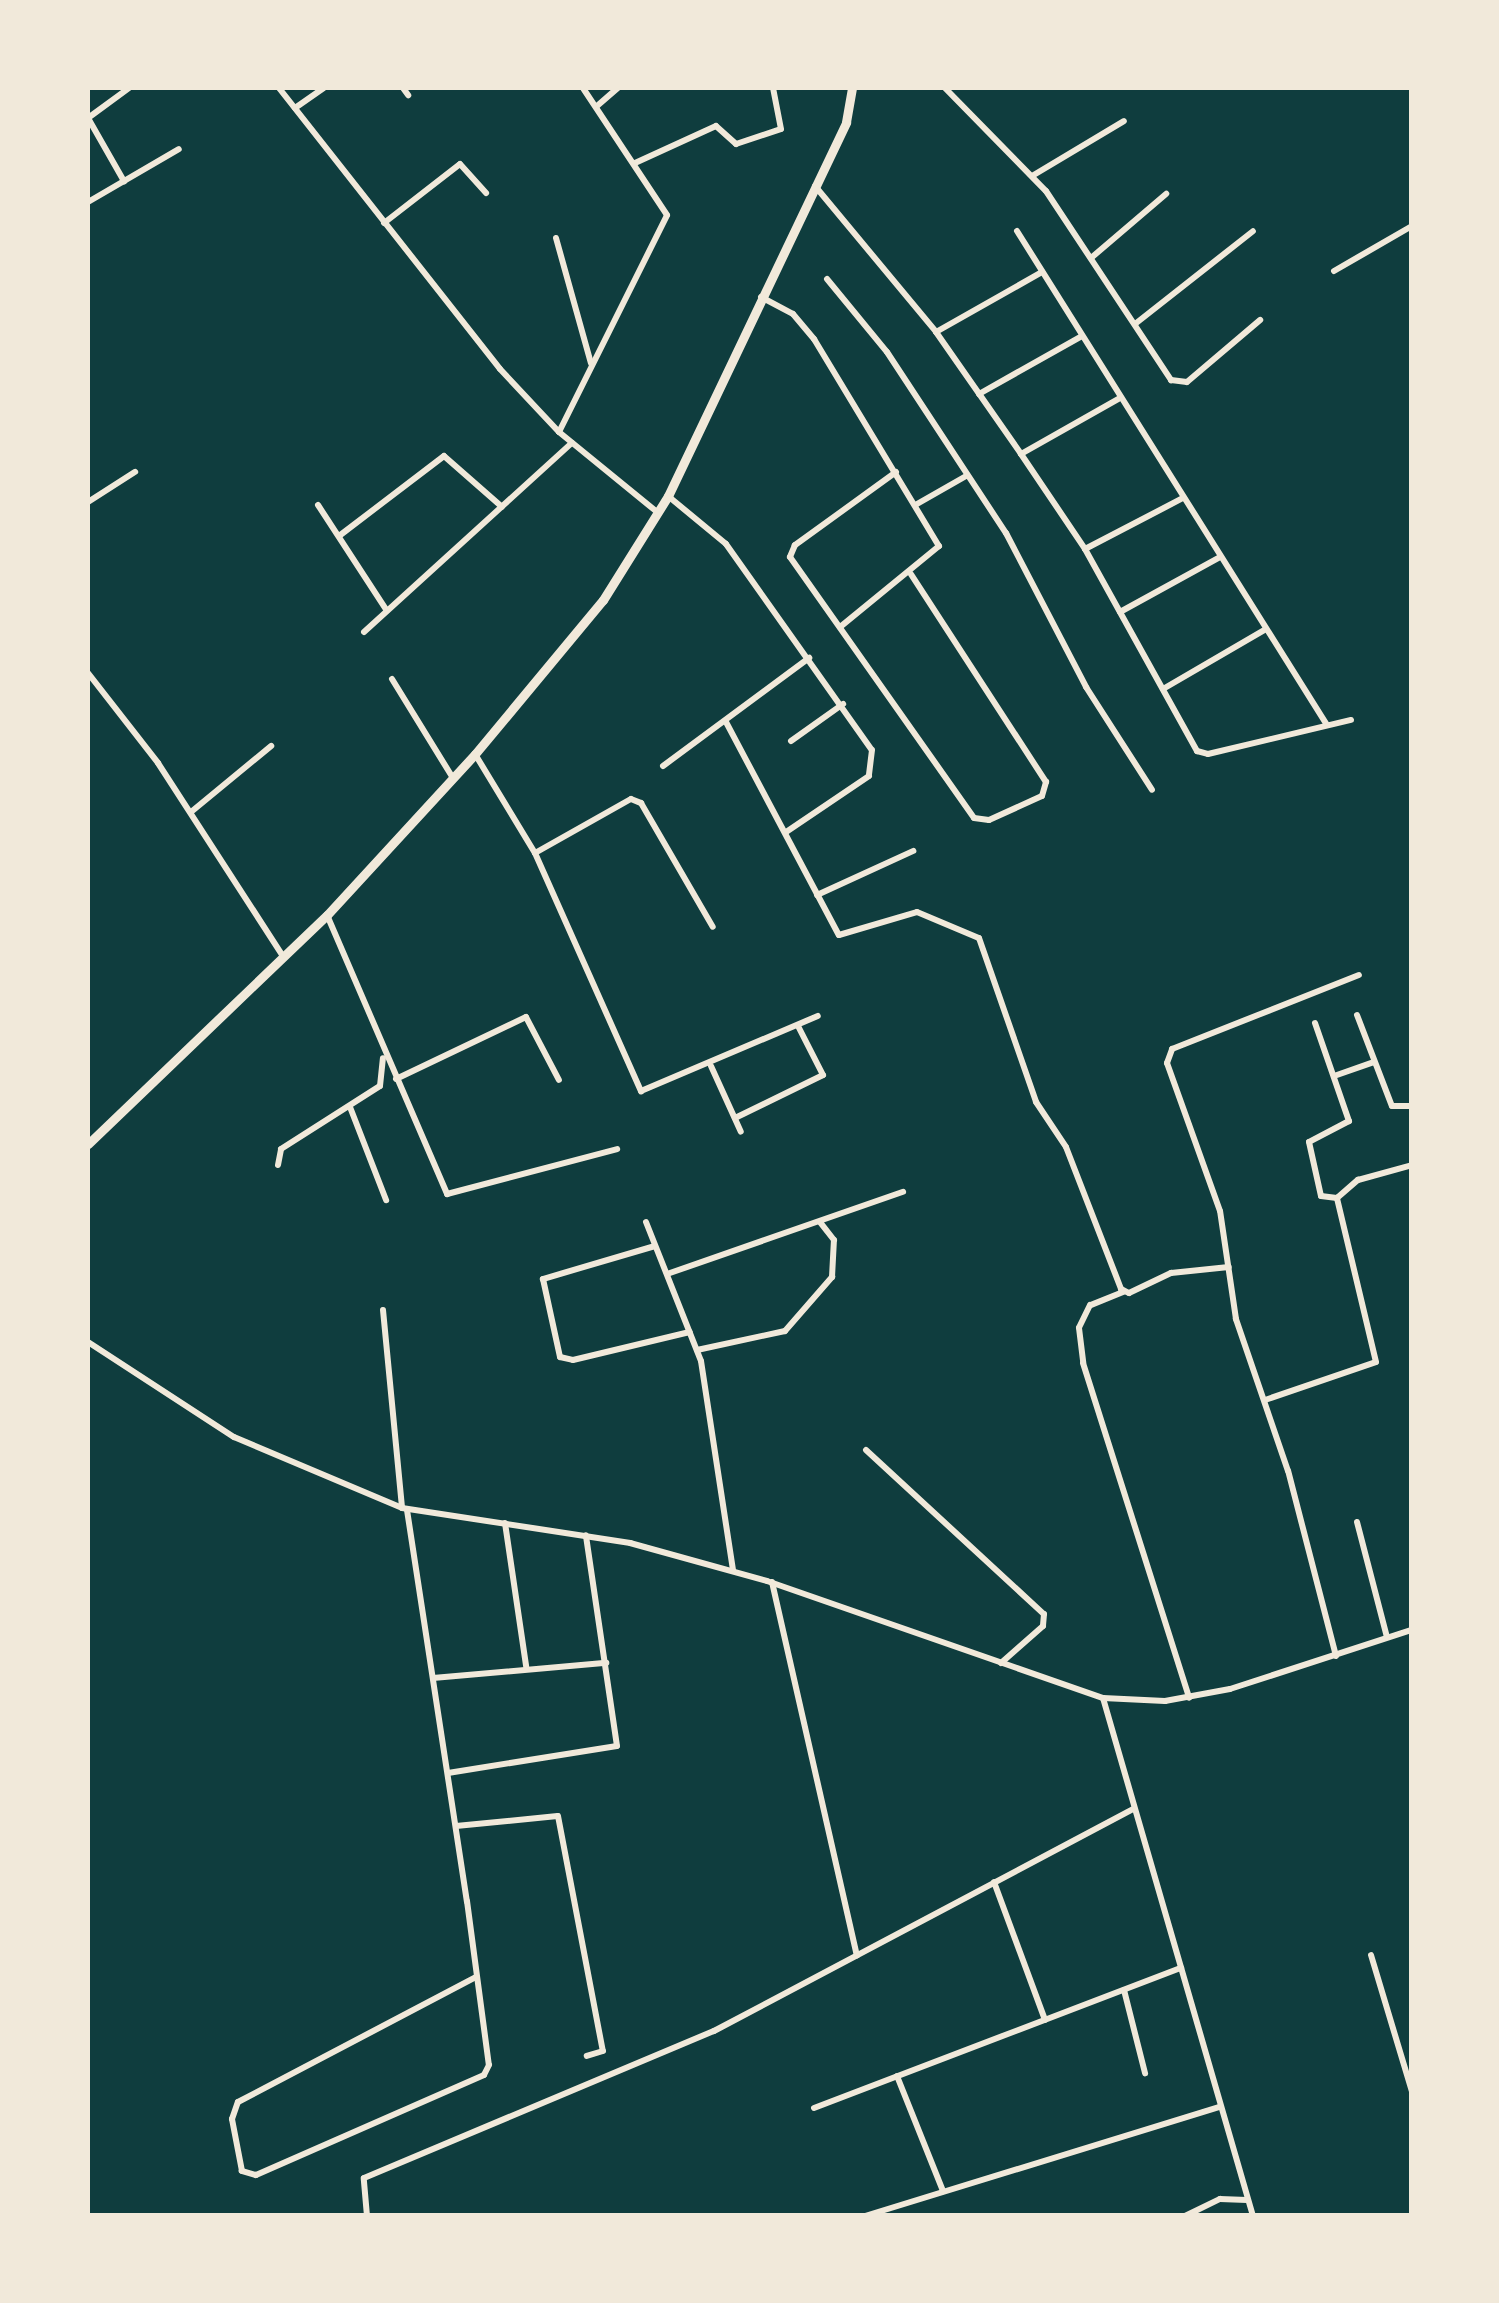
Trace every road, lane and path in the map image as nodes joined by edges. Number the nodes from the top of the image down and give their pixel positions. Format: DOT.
graph roads {
  1 [pos="129,88"];
  2 [pos="279,88"];
  3 [pos="324,88"];
  4 [pos="583,88"];
  5 [pos="618,88"];
  6 [pos="773,88"];
  7 [pos="852,88"];
  8 [pos="945,88"];
  9 [pos="597,106"];
  10 [pos="295,108"];
  11 [pos="88,118"];
  12 [pos="1124,121"];
  13 [pos="179,149"];
  14 [pos="635,163"];
  15 [pos="1032,176"];
  16 [pos="124,180"];
  17 [pos="814,185"];
  18 [pos="486,192"];
  19 [pos="1166,194"];
  20 [pos="88,202"];
  21 [pos="384,223"];
  22 [pos="1412,226"];
  23 [pos="1017,231"];
  24 [pos="1253,231"];
  25 [pos="556,238"];
  26 [pos="1091,258"];
  27 [pos="1334,271"];
  28 [pos="1042,272"];
  29 [pos="827,279"];
  30 [pos="760,296"];
  31 [pos="1260,320"];
  32 [pos="1134,324"];
  33 [pos="936,332"];
  34 [pos="1082,336"];
  35 [pos="592,364"];
  36 [pos="980,394"];
  37 [pos="1120,398"];
  38 [pos="559,432"];
  39 [pos="572,443"];
  40 [pos="1021,454"];
  41 [pos="135,472"];
  42 [pos="896,472"];
  43 [pos="966,476"];
  44 [pos="668,496"];
  45 [pos="1183,498"];
  46 [pos="88,502"];
  47 [pos="916,504"];
  48 [pos="318,505"];
  49 [pos="502,507"];
  50 [pos="658,513"];
  51 [pos="339,536"];
  52 [pos="1085,549"];
  53 [pos="1220,557"];
  54 [pos="911,574"];
  55 [pos="387,611"];
  56 [pos="1120,612"];
  57 [pos="840,627"];
  58 [pos="1266,629"];
  59 [pos="364,632"];
  60 [pos="809,658"];
  61 [pos="88,672"];
  62 [pos="392,680"];
  63 [pos="1164,689"];
  64 [pos="843,704"];
  65 [pos="1351,720"];
  66 [pos="726,722"];
  67 [pos="1327,725"];
  68 [pos="791,741"];
  69 [pos="271,746"];
  70 [pos="476,754"];
  71 [pos="662,766"];
  72 [pos="453,778"];
  73 [pos="1152,790"];
  74 [pos="191,812"];
  75 [pos="786,832"];
  76 [pos="913,852"];
  77 [pos="535,853"];
  78 [pos="817,895"];
  79 [pos="328,915"];
  80 [pos="713,927"];
  81 [pos="285,959"];
  82 [pos="1359,975"];
  83 [pos="1357,1015"];
  84 [pos="818,1016"];
  85 [pos="1315,1023"];
  86 [pos="798,1026"];
  87 [pos="382,1050"];
  88 [pos="1374,1062"];
  89 [pos="710,1066"];
  90 [pos="1334,1076"];
  91 [pos="396,1079"];
  92 [pos="559,1080"];
  93 [pos="1412,1106"];
  94 [pos="350,1107"];
  95 [pos="735,1118"];
  96 [pos="741,1132"];
  97 [pos="88,1144"];
  98 [pos="617,1149"];
  99 [pos="278,1165"];
  100 [pos="1412,1165"];
  101 [pos="903,1192"];
  102 [pos="1337,1198"];
  103 [pos="386,1200"];
  104 [pos="646,1222"];
  105 [pos="820,1222"];
  106 [pos="655,1246"];
  107 [pos="1229,1267"];
  108 [pos="667,1274"];
  109 [pos="1124,1292"];
  110 [pos="382,1310"];
  111 [pos="690,1332"];
  112 [pos="88,1342"];
  113 [pos="697,1350"];
  114 [pos="1265,1400"];
  115 [pos="866,1450"];
  116 [pos="404,1509"];
  117 [pos="1357,1522"];
  118 [pos="505,1523"];
  119 [pos="586,1535"];
  120 [pos="733,1571"];
  121 [pos="772,1582"];
  122 [pos="1412,1630"];
  123 [pos="1387,1637"];
  124 [pos="1336,1656"];
  125 [pos="606,1663"];
  126 [pos="1000,1664"];
  127 [pos="526,1666"];
  128 [pos="433,1678"];
  129 [pos="1103,1698"];
  130 [pos="1189,1698"];
  131 [pos="448,1773"];
  132 [pos="1133,1809"];
  133 [pos="456,1826"];
  134 [pos="994,1882"];
  135 [pos="856,1955"];
  136 [pos="1371,1955"];
  137 [pos="1181,1968"];
  138 [pos="476,1976"];
  139 [pos="1124,1990"];
  140 [pos="1045,2020"];
  141 [pos="587,2056"];
  142 [pos="1145,2073"];
  143 [pos="897,2076"];
  144 [pos="1412,2092"];
  145 [pos="1220,2107"];
  146 [pos="814,2108"];
  147 [pos="944,2191"];
  148 [pos="1248,2200"];
  149 [pos="367,2216"];
  150 [pos="865,2216"];
  151 [pos="1186,2216"];
  152 [pos="1253,2216"];
  1 -- 11 [label="street"];
  2 -- 10 [label="street"];
  3 -- 10 [label="street"];
  4 -- 9 [label="street"];
  5 -- 9 [label="street"];
  6 -- 14 [label="street"];
  7 -- 17 [label="main road"];
  8 -- 15 [label="street"];
  9 -- 14 [label="street"];
  10 -- 21 [label="street"];
  11 -- 16 [label="street"];
  12 -- 15 [label="street"];
  13 -- 16 [label="street"];
  14 -- 35 [label="street"];
  15 -- 26 [label="street"];
  16 -- 20 [label="street"];
  17 -- 30 [label="main road"];
  17 -- 33 [label="street"];
  18 -- 21 [label="street"];
  19 -- 26 [label="street"];
  21 -- 38 [label="street"];
  22 -- 27 [label="street"];
  23 -- 28 [label="street"];
  24 -- 32 [label="street"];
  25 -- 35 [label="street"];
  26 -- 32 [label="street"];
  28 -- 33 [label="street"];
  28 -- 34 [label="street"];
  29 -- 43 [label="street"];
  30 -- 42 [label="street"];
  30 -- 44 [label="main road"];
  31 -- 32 [label="street"];
  33 -- 36 [label="street"];
  34 -- 36 [label="street"];
  34 -- 37 [label="street"];
  35 -- 38 [label="street"];
  36 -- 40 [label="street"];
  37 -- 40 [label="street"];
  37 -- 45 [label="street"];
  38 -- 39 [label="street"];
  39 -- 49 [label="street"];
  39 -- 50 [label="street"];
  40 -- 52 [label="street"];
  41 -- 46 [label="street"];
  42 -- 47 [label="street"];
  42 -- 57 [label="street"];
  43 -- 47 [label="street"];
  43 -- 73 [label="street"];
  44 -- 50 [label="main road"];
  44 -- 60 [label="street"];
  45 -- 52 [label="street"];
  45 -- 53 [label="street"];
  47 -- 54 [label="street"];
  48 -- 51 [label="street"];
  49 -- 51 [label="street"];
  49 -- 55 [label="street"];
  50 -- 70 [label="main road"];
  51 -- 55 [label="street"];
  52 -- 56 [label="street"];
  53 -- 56 [label="street"];
  53 -- 58 [label="street"];
  54 -- 57 [label="street"];
  54 -- 57 [label="street"];
  55 -- 59 [label="street"];
  56 -- 63 [label="street"];
  58 -- 63 [label="street"];
  58 -- 67 [label="street"];
  60 -- 64 [label="street"];
  60 -- 66 [label="street"];
  61 -- 74 [label="street"];
  62 -- 72 [label="street"];
  63 -- 67 [label="street"];
  64 -- 68 [label="street"];
  64 -- 75 [label="street"];
  65 -- 67 [label="street"];
  66 -- 71 [label="street"];
  66 -- 75 [label="street"];
  69 -- 74 [label="street"];
  70 -- 72 [label="main road"];
  70 -- 77 [label="street"];
  72 -- 79 [label="main road"];
  74 -- 81 [label="street"];
  75 -- 78 [label="street"];
  76 -- 78 [label="street"];
  77 -- 80 [label="street"];
  77 -- 89 [label="street"];
  78 -- 109 [label="street"];
  79 -- 81 [label="main road"];
  79 -- 87 [label="street"];
  81 -- 97 [label="main road"];
  82 -- 107 [label="street"];
  83 -- 88 [label="street"];
  84 -- 86 [label="street"];
  85 -- 90 [label="street"];
  86 -- 89 [label="street"];
  86 -- 95 [label="street"];
  87 -- 91 [label="street"];
  87 -- 94 [label="street"];
  88 -- 90 [label="street"];
  88 -- 93 [label="street"];
  89 -- 95 [label="street"];
  90 -- 102 [label="street"];
  91 -- 92 [label="street"];
  91 -- 98 [label="street"];
  94 -- 99 [label="street"];
  94 -- 103 [label="street"];
  95 -- 96 [label="street"];
  100 -- 102 [label="street"];
  101 -- 105 [label="street"];
  102 -- 114 [label="street"];
  104 -- 106 [label="street"];
  105 -- 108 [label="street"];
  105 -- 113 [label="street"];
  106 -- 108 [label="street"];
  106 -- 111 [label="street"];
  107 -- 109 [label="street"];
  107 -- 114 [label="street"];
  108 -- 111 [label="street"];
  109 -- 130 [label="street"];
  110 -- 116 [label="street"];
  111 -- 113 [label="street"];
  112 -- 116 [label="street"];
  113 -- 120 [label="street"];
  114 -- 124 [label="street"];
  115 -- 126 [label="street"];
  116 -- 118 [label="street"];
  116 -- 128 [label="street"];
  117 -- 123 [label="street"];
  118 -- 119 [label="street"];
  118 -- 127 [label="street"];
  119 -- 120 [label="street"];
  119 -- 125 [label="street"];
  120 -- 121 [label="street"];
  121 -- 126 [label="street"];
  121 -- 135 [label="street"];
  122 -- 123 [label="street"];
  123 -- 124 [label="street"];
  124 -- 130 [label="street"];
  125 -- 127 [label="street"];
  125 -- 131 [label="street"];
  126 -- 129 [label="street"];
  127 -- 128 [label="street"];
  128 -- 131 [label="street"];
  129 -- 130 [label="street"];
  129 -- 132 [label="street"];
  131 -- 133 [label="street"];
  132 -- 134 [label="street"];
  132 -- 137 [label="street"];
  133 -- 138 [label="street"];
  133 -- 141 [label="street"];
  134 -- 135 [label="street"];
  134 -- 140 [label="street"];
  135 -- 149 [label="street"];
  136 -- 144 [label="street"];
  137 -- 139 [label="street"];
  137 -- 145 [label="street"];
  138 -- 138 [label="street"];
  139 -- 140 [label="street"];
  139 -- 142 [label="street"];
  140 -- 143 [label="street"];
  143 -- 146 [label="street"];
  143 -- 147 [label="street"];
  145 -- 147 [label="street"];
  145 -- 148 [label="street"];
  147 -- 150 [label="street"];
  148 -- 151 [label="street"];
  148 -- 152 [label="street"];
}
